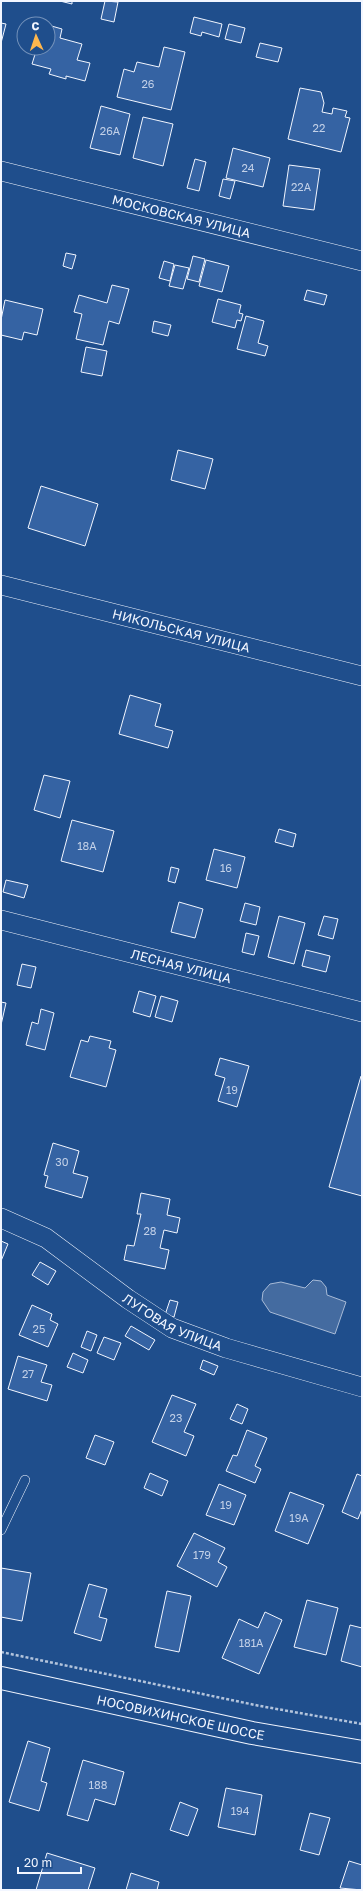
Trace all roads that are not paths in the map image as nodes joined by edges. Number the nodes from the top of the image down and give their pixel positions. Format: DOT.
graph roads {
  1 [pos="1,171"];
  2 [pos="362,261"];
  3 [pos="1,585"];
  4 [pos="362,676"];
  5 [pos="1,920"];
  6 [pos="362,1012"];
  7 [pos="1,1218"];
  8 [pos="362,1387"];
  9 [pos="25,1480"];
  10 [pos="1,1530"];
  11 [pos="1,1678"];
  12 [pos="362,1752"];
  1 -- 2 [label="street, МОСКОВСКАЯ УЛИЦА"];
  3 -- 4 [label="street, НИКОЛЬСКАЯ УЛИЦА"];
  5 -- 6 [label="street, ЛЕСНАЯ УЛИЦА"];
  7 -- 8 [label="street, ЛУГОВАЯ УЛИЦА"];
  9 -- 10 [label="lane"];
  11 -- 12 [label="main road, НОСОВИХИНСКОЕ ШОССЕ"];
}
